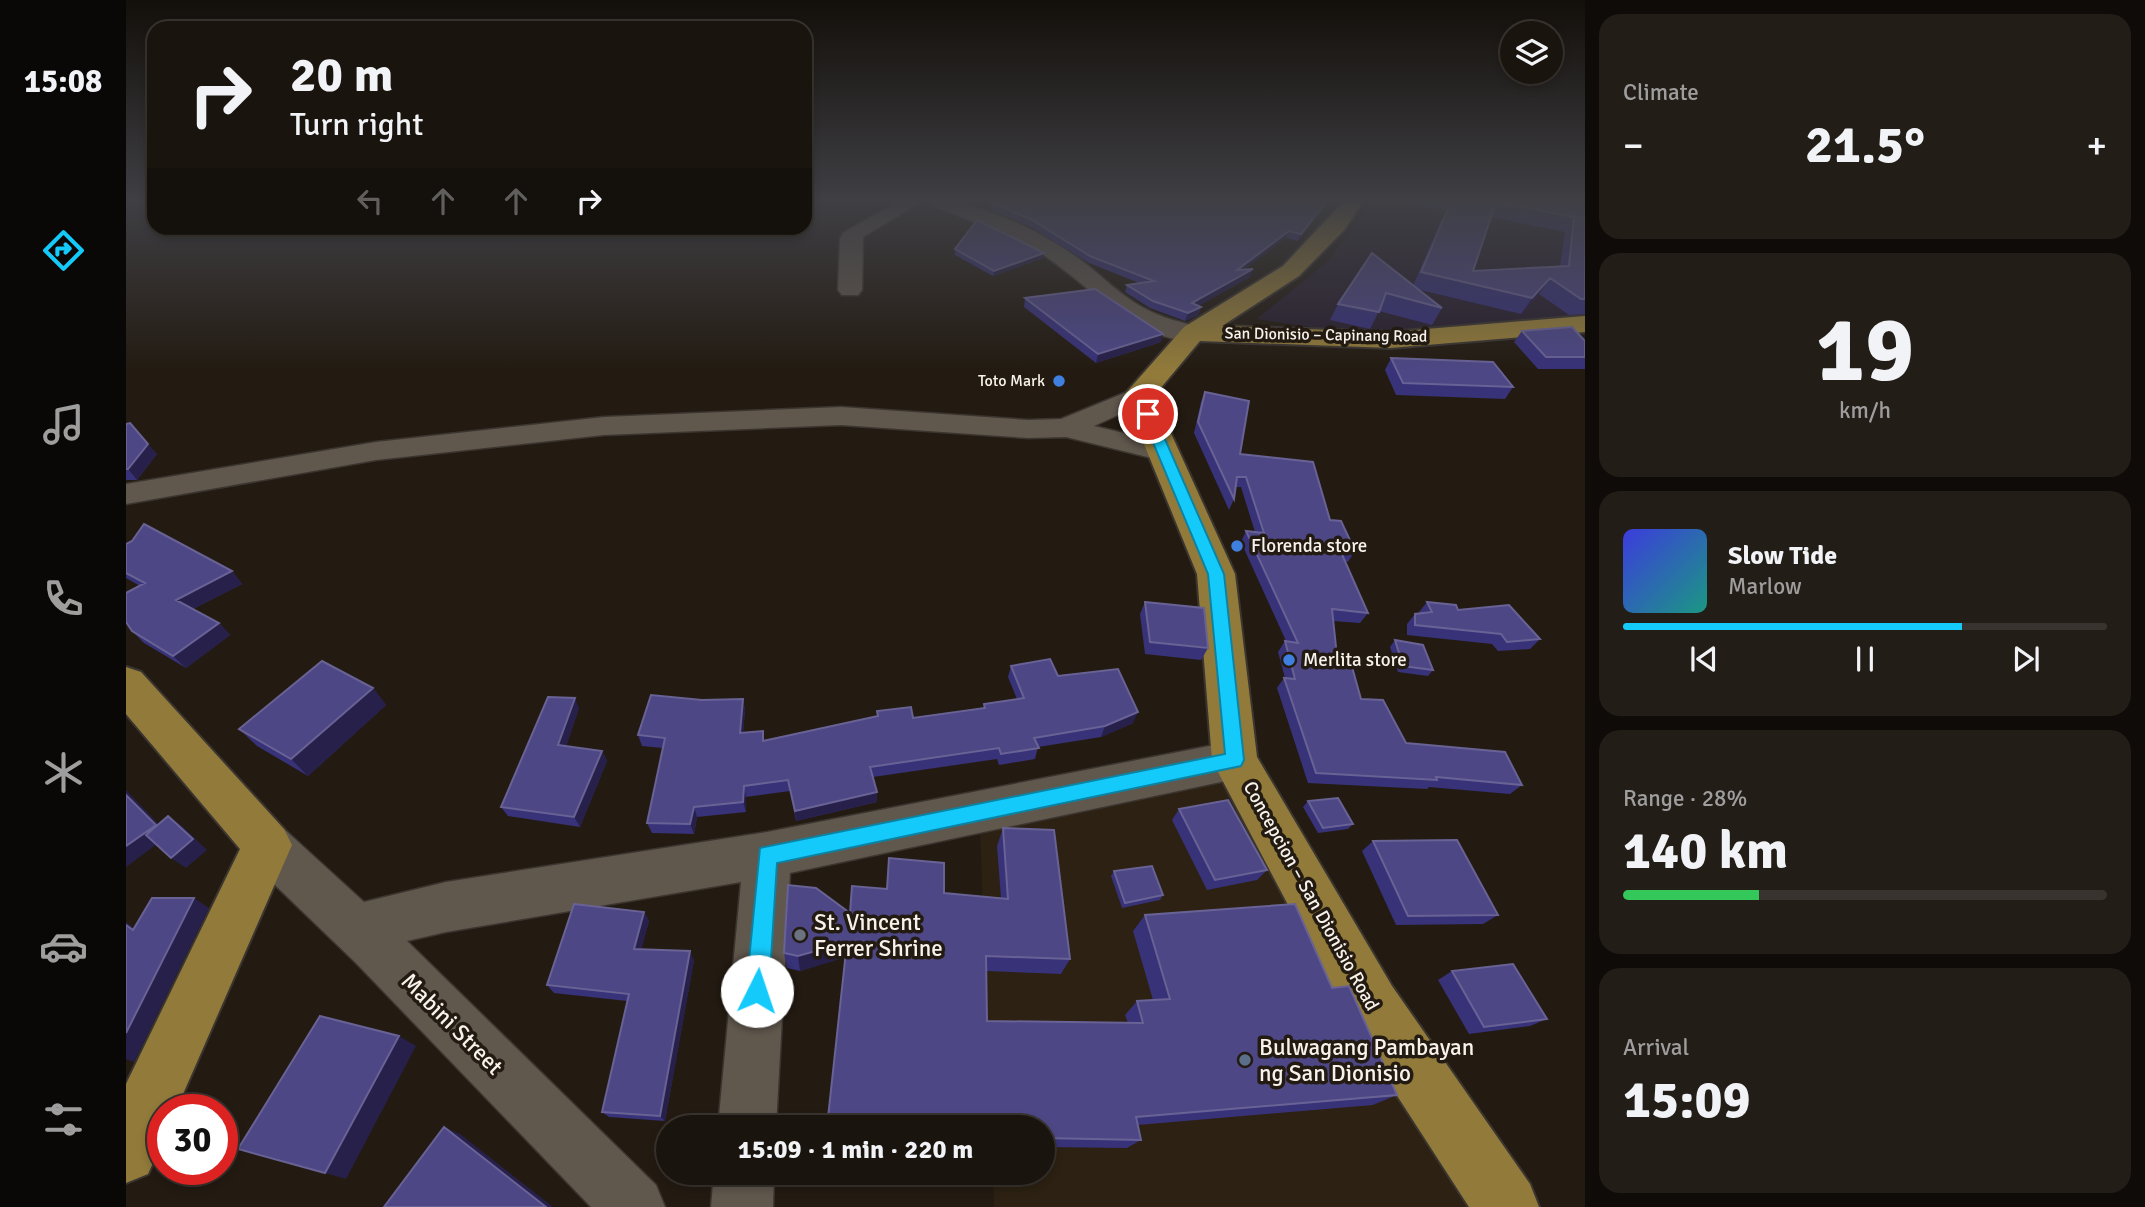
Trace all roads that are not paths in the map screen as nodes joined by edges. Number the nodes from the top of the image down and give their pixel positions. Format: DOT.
graph roads {
  1 [pos="851,258"];
  2 [pos="1064,258"];
  3 [pos="1303,258"];
  4 [pos="850,290"];
  5 [pos="1585,324"];
  6 [pos="1193,333"];
  7 [pos="1139,395"];
  8 [pos="1066,428"];
  9 [pos="1164,452"];
  10 [pos="126,494"];
  11 [pos="126,684"];
  12 [pos="1235,760"];
  13 [pos="267,845"];
  14 [pos="767,855"];
  15 [pos="355,929"];
  16 [pos="748,1115"];
  17 [pos="126,1152"];
  18 [pos="743,1185"];
  19 [pos="634,1207"];
  20 [pos="742,1207"];
  21 [pos="1507,1207"];
  1 -- 4 [label="street"];
  2 -- 6 [label="street"];
  3 -- 6 [label="main road"];
  5 -- 6 [label="main road, San Dionisio – Capinang Road"];
  6 -- 7 [label="main road"];
  7 -- 8 [label="street"];
  7 -- 9 [label="main road, Concepcion – San Dionisio Road"];
  8 -- 9 [label="street"];
  8 -- 10 [label="street"];
  9 -- 12 [label="main road, Concepcion – San Dionisio Road"];
  11 -- 13 [label="main road"];
  12 -- 14 [label="street"];
  12 -- 21 [label="main road, Concepcion – San Dionisio Road"];
  13 -- 15 [label="street, Mabini Street"];
  13 -- 17 [label="main road"];
  14 -- 15 [label="street"];
  14 -- 16 [label="street"];
  15 -- 19 [label="street, Mabini Street"];
  18 -- 20 [label="street"];
}
